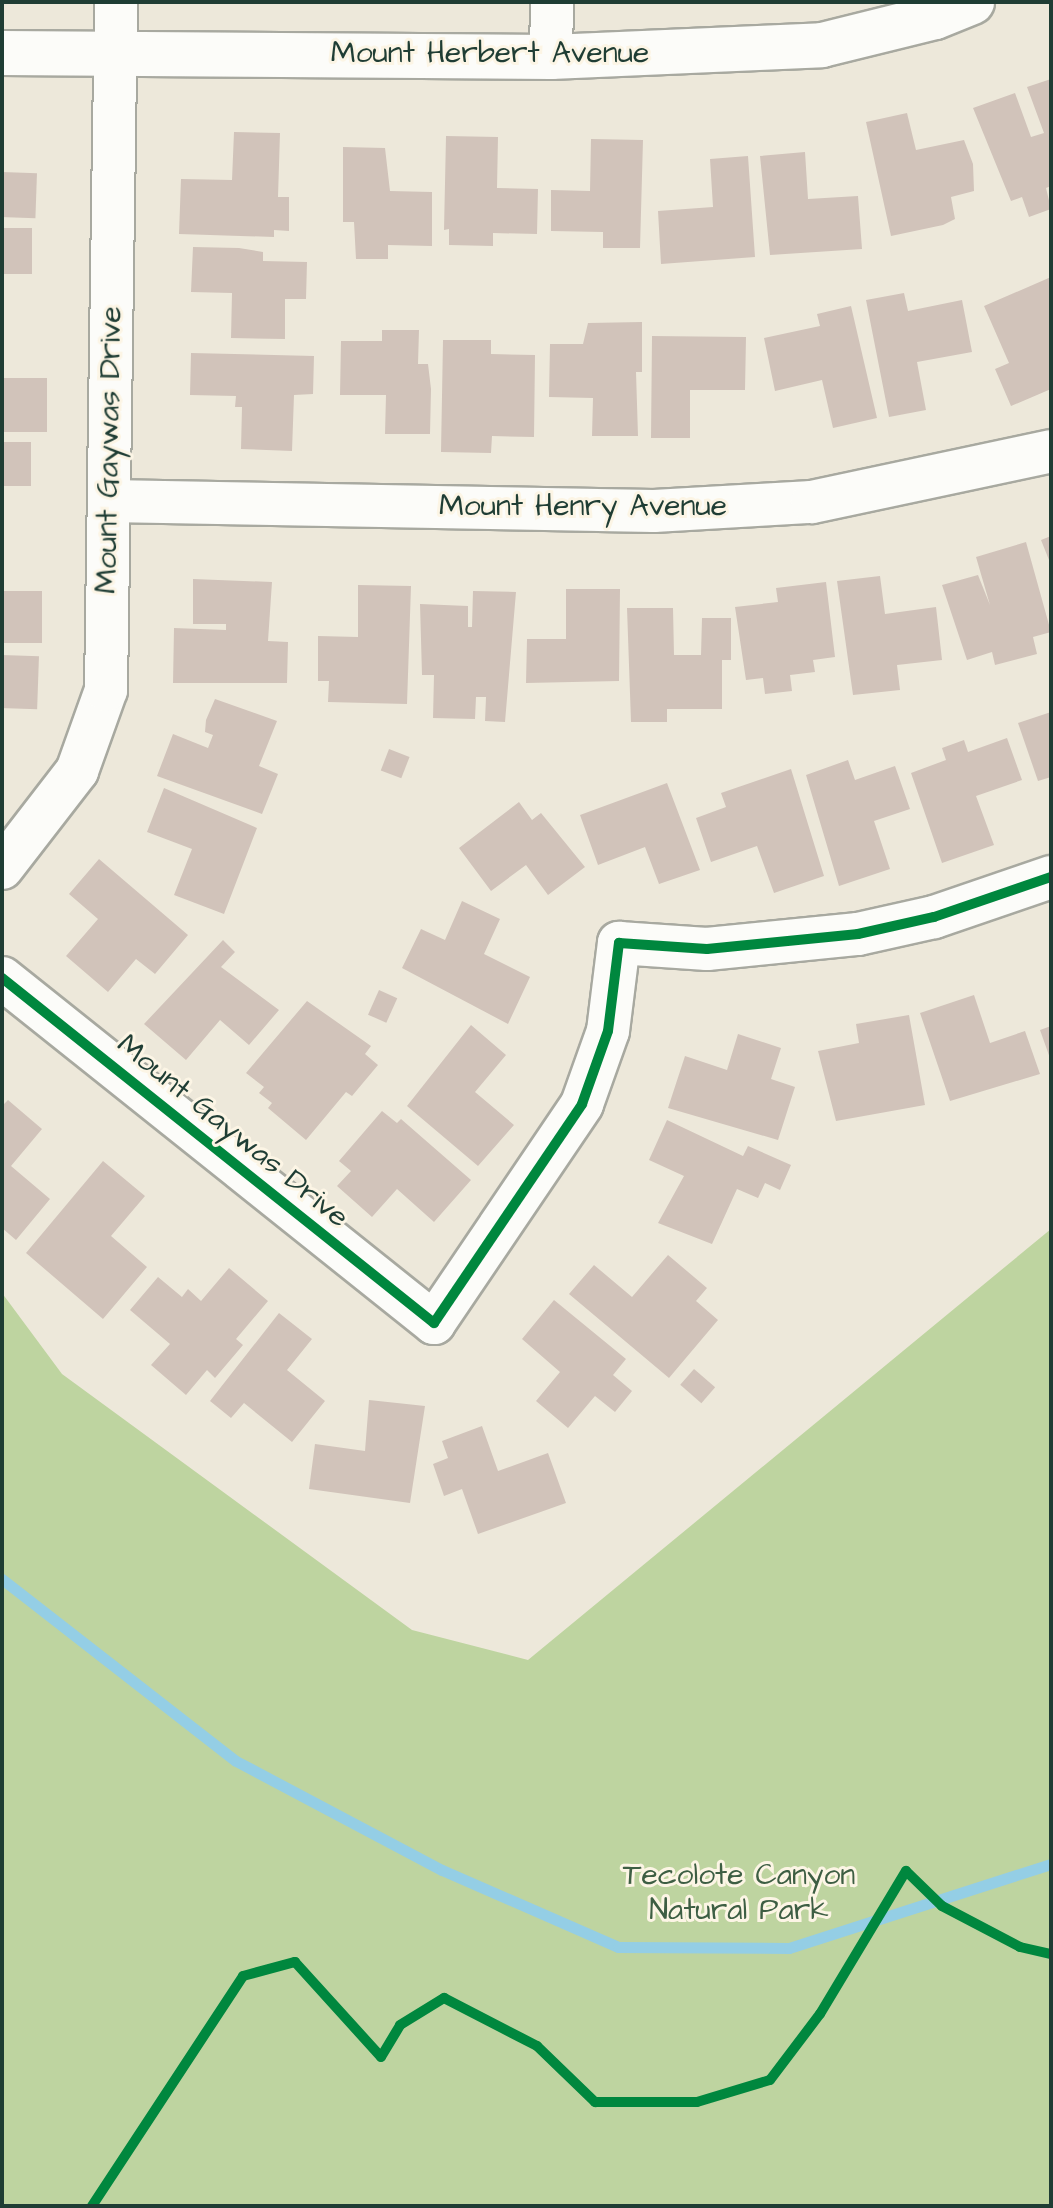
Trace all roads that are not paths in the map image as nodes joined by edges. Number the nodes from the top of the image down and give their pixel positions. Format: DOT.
graph roads {
  1 [pos="116,2"];
  2 [pos="552,2"];
  3 [pos="972,2"];
  4 [pos="116,51"];
  5 [pos="2,53"];
  6 [pos="551,57"];
  7 [pos="1051,451"];
  8 [pos="109,501"];
  9 [pos="2,868"];
  10 [pos="1051,877"];
  11 [pos="2,978"];
  1 -- 4 [label="street, Mount Gaywas Drive"];
  2 -- 6 [label="street"];
  3 -- 6 [label="street, Mount Herbert Avenue"];
  4 -- 5 [label="street, Mount Herbert Avenue"];
  4 -- 6 [label="street, Mount Herbert Avenue"];
  4 -- 8 [label="street, Mount Gaywas Drive"];
  7 -- 8 [label="street, Mount Henry Avenue"];
  8 -- 9 [label="street, Mount Gaywas Drive"];
  10 -- 11 [label="street, Mount Gaywas Drive"];
}
